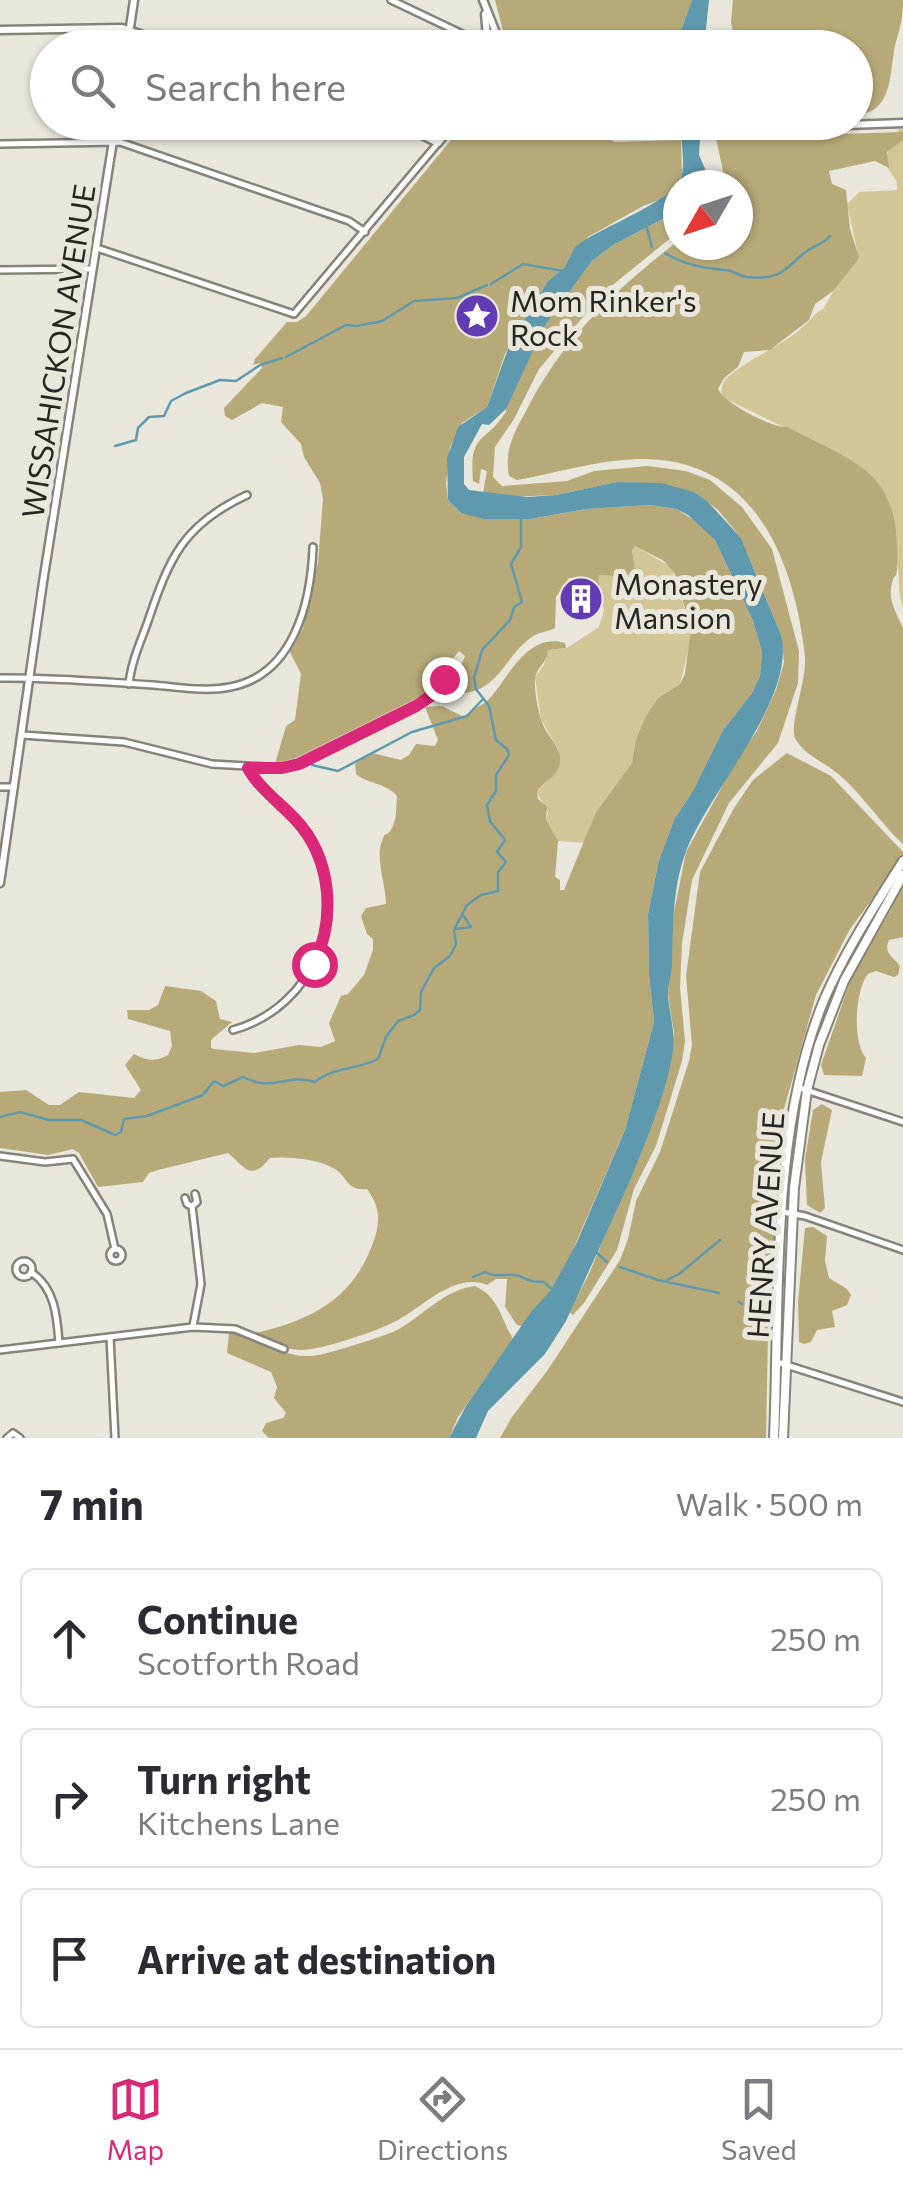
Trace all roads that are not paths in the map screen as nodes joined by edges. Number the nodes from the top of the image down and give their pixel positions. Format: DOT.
graph roads {
  1 [pos="134,0"];
  2 [pos="391,0"];
  3 [pos="483,0"];
  4 [pos="486,11"];
  5 [pos="0,30"];
  6 [pos="130,30"];
  7 [pos="456,30"];
  8 [pos="487,30"];
  9 [pos="494,30"];
  10 [pos="903,123"];
  11 [pos="873,124"];
  12 [pos="432,140"];
  13 [pos="440,140"];
  14 [pos="112,142"];
  15 [pos="438,143"];
  16 [pos="0,144"];
  17 [pos="365,232"];
  18 [pos="96,248"];
  19 [pos="93,269"];
  20 [pos="0,270"];
  21 [pos="248,495"];
  22 [pos="314,547"];
  23 [pos="0,678"];
  24 [pos="30,678"];
  25 [pos="444,679"];
  26 [pos="129,684"];
  27 [pos="22,735"];
  28 [pos="248,768"];
  29 [pos="0,787"];
  30 [pos="14,787"];
  31 [pos="903,861"];
  32 [pos="2,863"];
  33 [pos="903,875"];
  34 [pos="0,883"];
  35 [pos="879,907"];
  36 [pos="233,1030"];
  37 [pos="802,1088"];
  38 [pos="903,1122"];
  39 [pos="0,1156"];
  40 [pos="192,1206"];
  41 [pos="788,1213"];
  42 [pos="115,1249"];
  43 [pos="903,1250"];
  44 [pos="31,1272"];
  45 [pos="193,1327"];
  46 [pos="110,1337"];
  47 [pos="60,1343"];
  48 [pos="284,1349"];
  49 [pos="0,1350"];
  50 [pos="782,1362"];
  51 [pos="903,1402"];
  52 [pos="7,1438"];
  53 [pos="20,1438"];
  54 [pos="114,1438"];
  55 [pos="774,1438"];
  56 [pos="784,1438"];
  1 -- 6 [label="street"];
  2 -- 7 [label="street"];
  3 -- 4 [label="street"];
  4 -- 8 [label="street"];
  4 -- 9 [label="street"];
  5 -- 6 [label="street"];
  10 -- 11 [label="street"];
  12 -- 15 [label="street"];
  13 -- 15 [label="street"];
  14 -- 16 [label="street"];
  14 -- 17 [label="street"];
  14 -- 18 [label="street, WISSAHICKON AVENUE"];
  15 -- 17 [label="street"];
  17 -- 18 [label="street"];
  18 -- 19 [label="street, WISSAHICKON AVENUE"];
  19 -- 20 [label="street"];
  19 -- 24 [label="street, WISSAHICKON AVENUE"];
  21 -- 26 [label="street"];
  22 -- 26 [label="street"];
  23 -- 24 [label="street"];
  24 -- 26 [label="street"];
  24 -- 27 [label="street, WISSAHICKON AVENUE"];
  25 -- 28 [label="street"];
  27 -- 28 [label="street"];
  27 -- 30 [label="street, WISSAHICKON AVENUE"];
  28 -- 36 [label="street"];
  29 -- 30 [label="street"];
  30 -- 32 [label="street, WISSAHICKON AVENUE"];
  31 -- 35 [label="main road, HENRY AVENUE"];
  32 -- 34 [label="street, WISSAHICKON AVENUE"];
  33 -- 35 [label="main road, HENRY AVENUE"];
  35 -- 37 [label="main road, HENRY AVENUE"];
  37 -- 38 [label="street"];
  37 -- 41 [label="main road, HENRY AVENUE"];
  39 -- 42 [label="street"];
  40 -- 45 [label="street"];
  41 -- 43 [label="street"];
  41 -- 50 [label="main road, HENRY AVENUE"];
  44 -- 47 [label="street"];
  45 -- 46 [label="street"];
  45 -- 48 [label="street"];
  46 -- 47 [label="street"];
  46 -- 54 [label="street"];
  47 -- 49 [label="street"];
  50 -- 51 [label="street"];
  50 -- 55 [label="main road, HENRY AVENUE"];
  50 -- 56 [label="main road, HENRY AVENUE"];
  52 -- 53 [label="street"];
}
